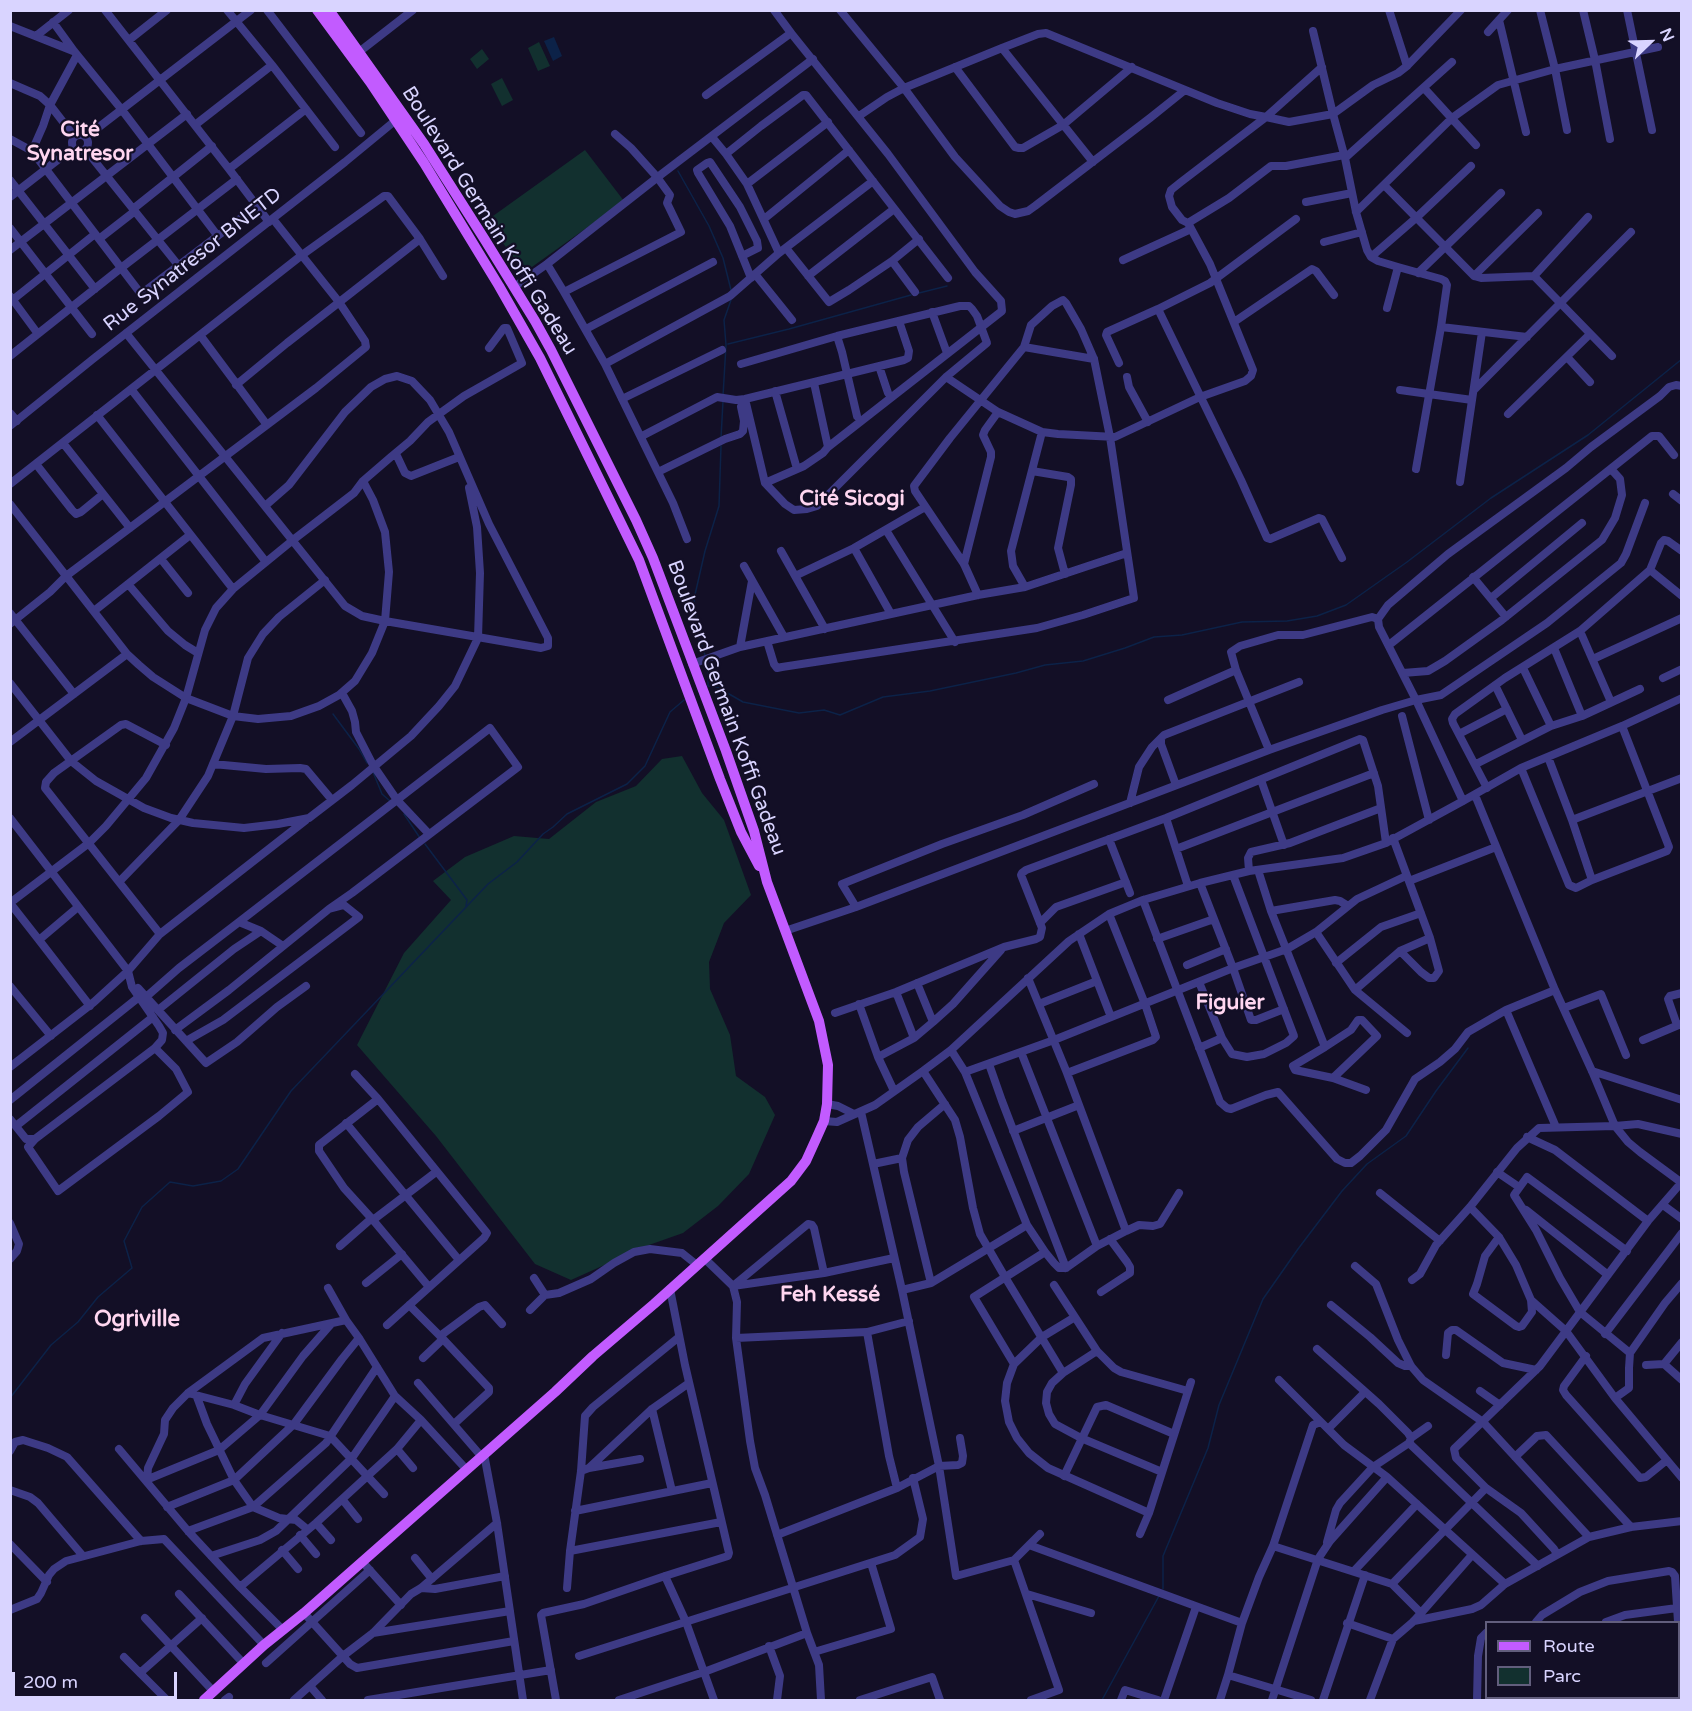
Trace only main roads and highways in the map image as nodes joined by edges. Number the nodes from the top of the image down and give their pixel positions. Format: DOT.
graph roads {
  1 [pos="316,10"];
  2 [pos="329,10"];
  3 [pos="767,882"];
  4 [pos="204,1701"];
  1 -- 3 [label="main road, Boulevard Germain Koffi Gadeau"];
  2 -- 3 [label="main road, Boulevard Germain Koffi Gadeau"];
  3 -- 4 [label="main road"];
}
